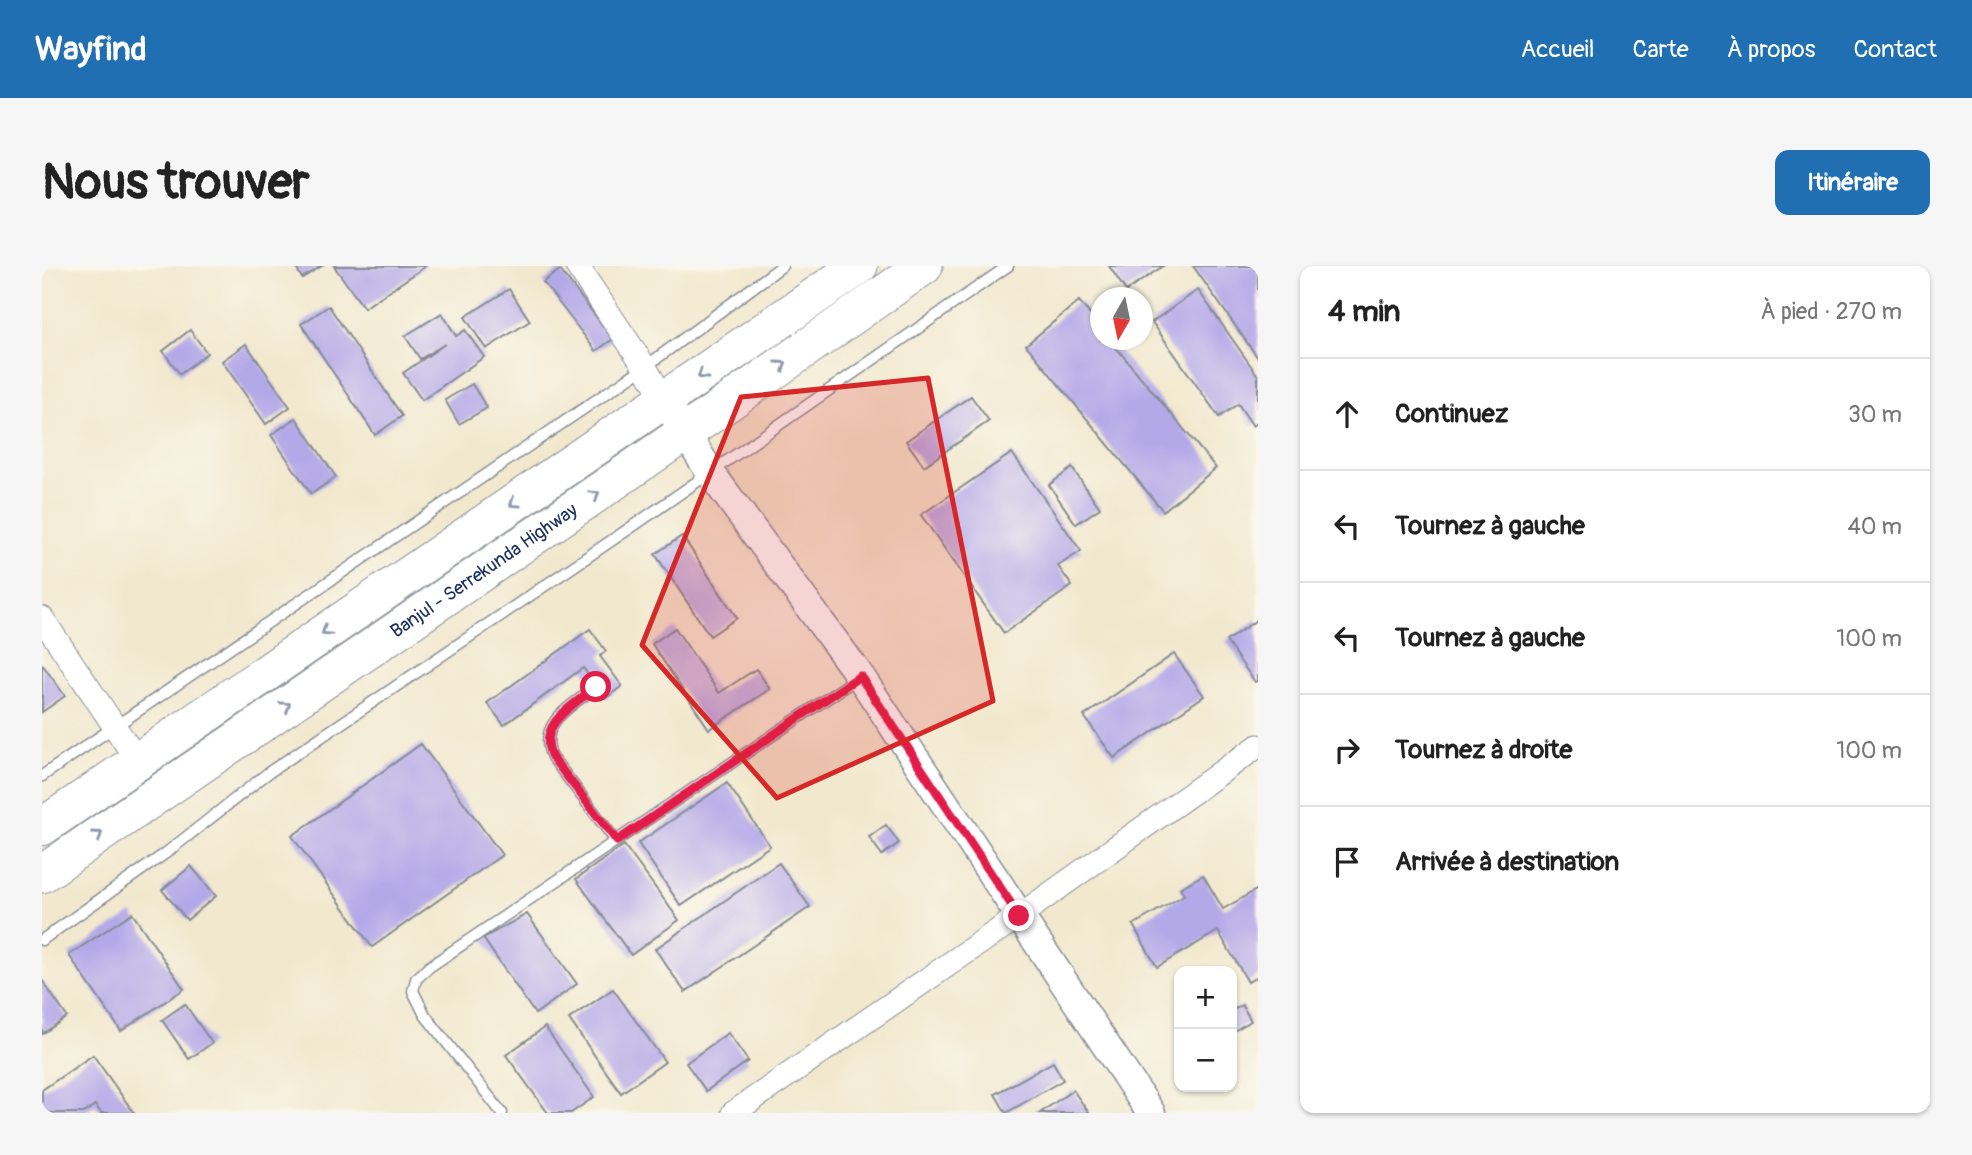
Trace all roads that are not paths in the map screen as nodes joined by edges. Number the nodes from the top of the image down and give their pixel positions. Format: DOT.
graph roads {
  1 [pos="577,266"];
  2 [pos="782,266"];
  3 [pos="859,266"];
  4 [pos="924,266"];
  5 [pos="1008,266"];
  6 [pos="645,367"];
  7 [pos="665,401"];
  8 [pos="686,432"];
  9 [pos="710,472"];
  10 [pos="42,618"];
  11 [pos="860,676"];
  12 [pos="596,687"];
  13 [pos="115,725"];
  14 [pos="1258,746"];
  15 [pos="137,760"];
  16 [pos="42,776"];
  17 [pos="42,827"];
  18 [pos="617,841"];
  19 [pos="42,874"];
  20 [pos="1019,916"];
  21 [pos="42,940"];
  22 [pos="502,1113"];
  23 [pos="733,1113"];
  24 [pos="1151,1113"];
  1 -- 6 [label="street"];
  2 -- 6 [label="lane"];
  3 -- 7 [label="highway, Banjul - Serrekunda Highway, one-way"];
  8 -- 4 [label="highway, Banjul - Serrekunda Highway, one-way"];
  5 -- 9 [label="lane"];
  6 -- 7 [label="street"];
  6 -- 13 [label="lane"];
  7 -- 8 [label="street"];
  7 -- 15 [label="highway, Banjul - Serrekunda Highway, one-way"];
  8 -- 9 [label="street"];
  19 -- 8 [label="highway, Banjul - Serrekunda Highway, one-way"];
  9 -- 11 [label="street"];
  9 -- 21 [label="lane"];
  10 -- 13 [label="street"];
  11 -- 18 [label="lane"];
  11 -- 20 [label="street"];
  12 -- 18 [label="lane"];
  13 -- 15 [label="street"];
  13 -- 16 [label="lane"];
  14 -- 20 [label="street"];
  15 -- 17 [label="highway, Banjul - Serrekunda Highway"];
  18 -- 22 [label="lane"];
  20 -- 23 [label="street"];
  20 -- 24 [label="street"];
}
